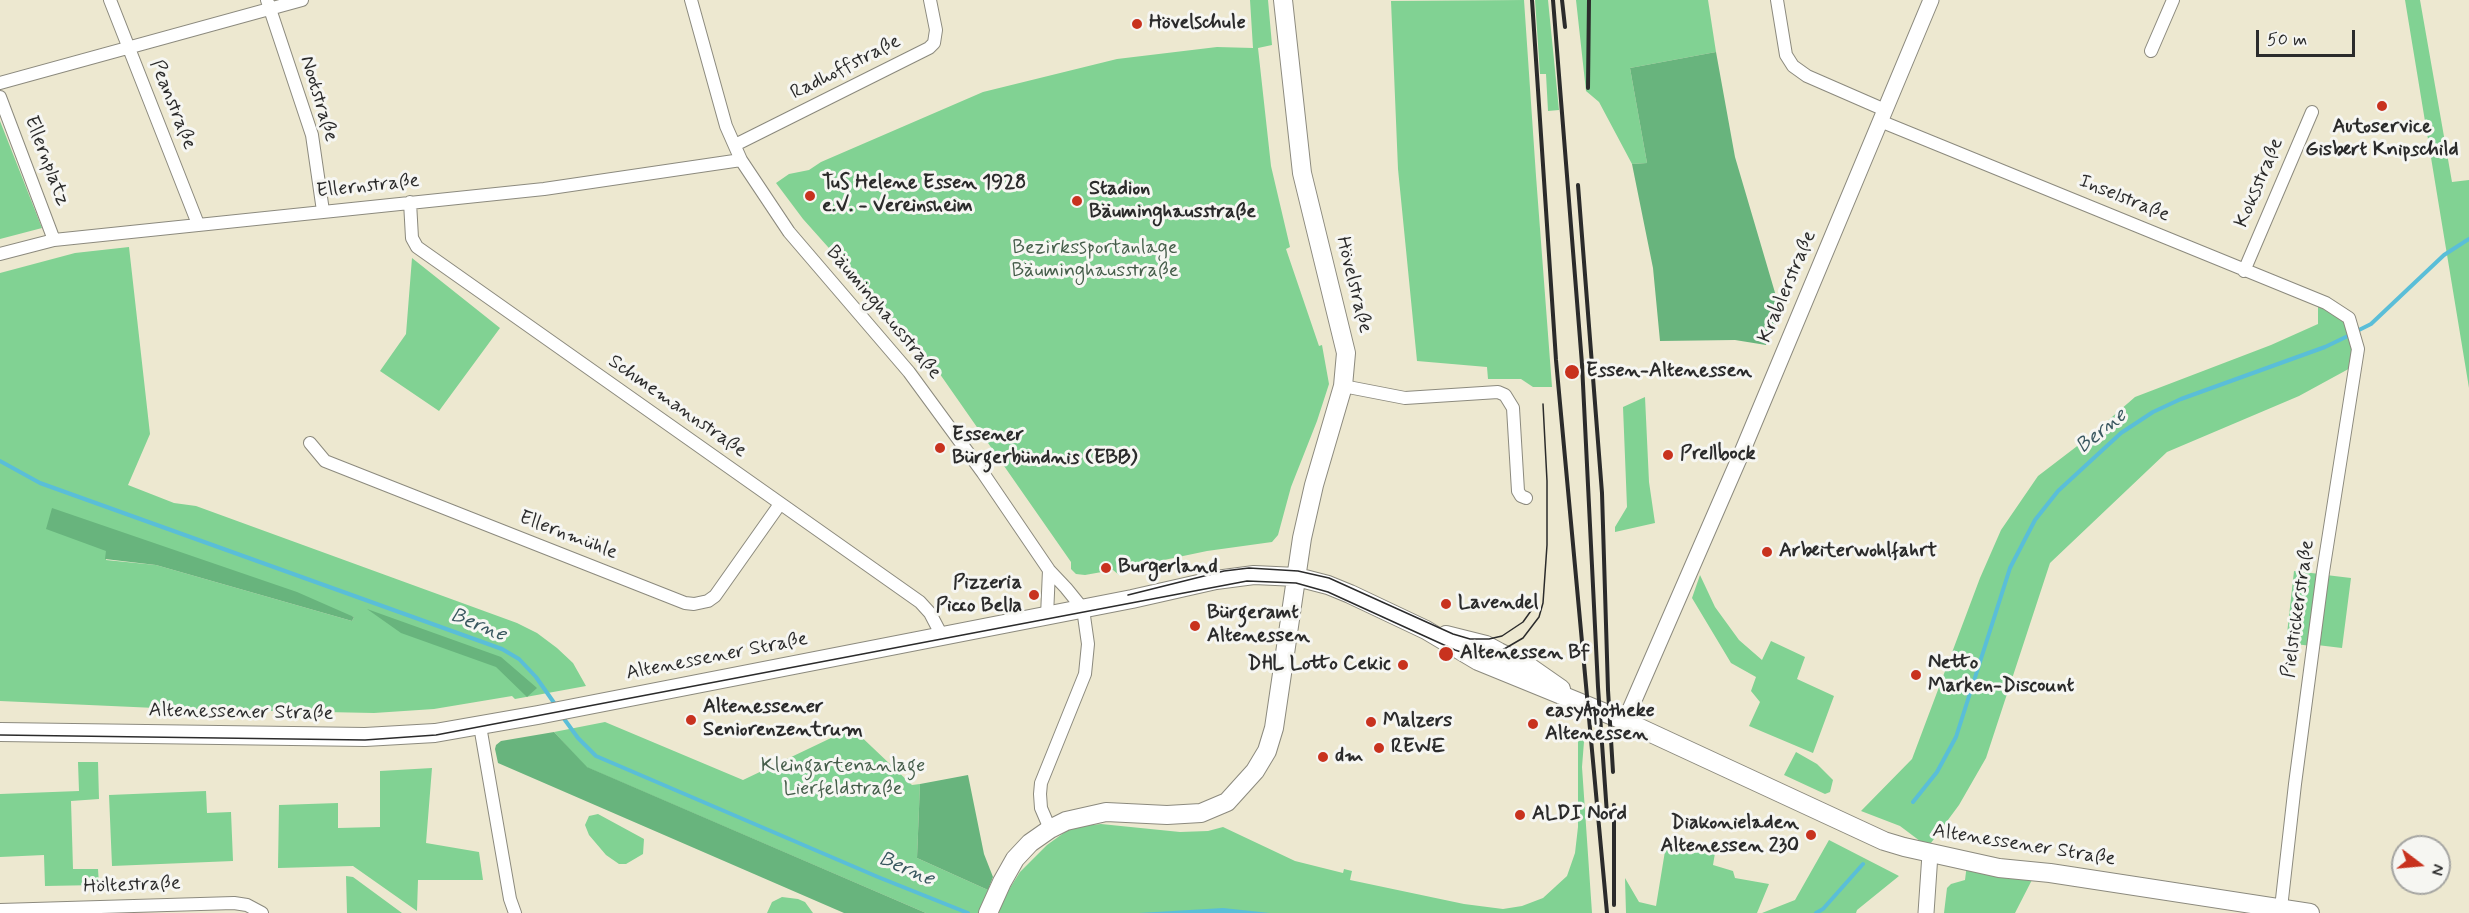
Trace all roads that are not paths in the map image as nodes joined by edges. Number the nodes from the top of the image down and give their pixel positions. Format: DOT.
graph roads {
  1 [pos="110,0"];
  2 [pos="302,0"];
  3 [pos="691,0"];
  4 [pos="930,0"];
  5 [pos="1283,0"];
  6 [pos="1777,0"];
  7 [pos="1931,0"];
  8 [pos="2173,0"];
  9 [pos="268,4"];
  10 [pos="128,48"];
  11 [pos="2151,51"];
  12 [pos="0,83"];
  13 [pos="0,97"];
  14 [pos="2312,112"];
  15 [pos="1882,116"];
  16 [pos="735,145"];
  17 [pos="741,160"];
  18 [pos="410,202"];
  19 [pos="323,211"];
  20 [pos="198,224"];
  21 [pos="54,240"];
  22 [pos="0,254"];
  23 [pos="2244,271"];
  24 [pos="2349,318"];
  25 [pos="1343,386"];
  26 [pos="310,443"];
  27 [pos="1526,498"];
  28 [pos="780,504"];
  29 [pos="1049,570"];
  30 [pos="1297,577"];
  31 [pos="1083,609"];
  32 [pos="1047,616"];
  33 [pos="942,636"];
  34 [pos="1624,721"];
  35 [pos="480,726"];
  36 [pos="0,732"];
  37 [pos="1050,829"];
  38 [pos="1930,854"];
  39 [pos="990,908"];
  40 [pos="2281,908"];
  41 [pos="0,910"];
  42 [pos="262,913"];
  43 [pos="515,913"];
  44 [pos="1926,913"];
  45 [pos="2310,913"];
  1 -- 10 [label="street, Peanstraße"];
  2 -- 9 [label="street"];
  3 -- 16 [label="street, Bäuminghausstraße"];
  4 -- 16 [label="street, Radhoffstraße"];
  5 -- 25 [label="main road, Hövelstraße"];
  6 -- 15 [label="street, Inselstraße"];
  7 -- 15 [label="street, Krablerstraße"];
  8 -- 11 [label="street"];
  9 -- 10 [label="street"];
  9 -- 19 [label="street, Nootstraße"];
  10 -- 12 [label="street"];
  10 -- 20 [label="street, Peanstraße"];
  13 -- 21 [label="street, Ellernplatz"];
  14 -- 23 [label="street, Koksstraße"];
  15 -- 23 [label="street, Inselstraße"];
  15 -- 34 [label="street, Krablerstraße"];
  16 -- 17 [label="street, Bäuminghausstraße"];
  17 -- 18 [label="street, Ellernstraße"];
  17 -- 29 [label="street, Bäuminghausstraße"];
  18 -- 19 [label="street, Ellernstraße"];
  18 -- 28 [label="street, Schmemannstraße"];
  19 -- 20 [label="street, Ellernstraße"];
  20 -- 21 [label="street, Ellernstraße"];
  21 -- 22 [label="street, Ellernstraße"];
  23 -- 24 [label="street, Inselstraße"];
  24 -- 40 [label="street, Pielstickerstraße"];
  25 -- 27 [label="street"];
  25 -- 30 [label="main road, Hövelstraße"];
  26 -- 28 [label="street, Ellernmühle"];
  28 -- 33 [label="street, Schmemannstraße"];
  29 -- 31 [label="street, Bäuminghausstraße"];
  29 -- 32 [label="street"];
  30 -- 31 [label="main road, Altenessener Straße"];
  30 -- 34 [label="main road, Altenessener Straße"];
  30 -- 37 [label="main road, Hövelstraße"];
  31 -- 32 [label="main road, Altenessener Straße"];
  31 -- 37 [label="street"];
  32 -- 33 [label="main road, Altenessener Straße"];
  33 -- 35 [label="main road, Altenessener Straße"];
  34 -- 38 [label="main road, Altenessener Straße"];
  35 -- 36 [label="main road, Altenessener Straße"];
  35 -- 43 [label="street"];
  37 -- 39 [label="main road, Hövelstraße"];
  38 -- 40 [label="main road, Altenessener Straße"];
  38 -- 44 [label="street"];
  40 -- 45 [label="main road, Altenessener Straße"];
  41 -- 42 [label="street, Höltestraße"];
}
